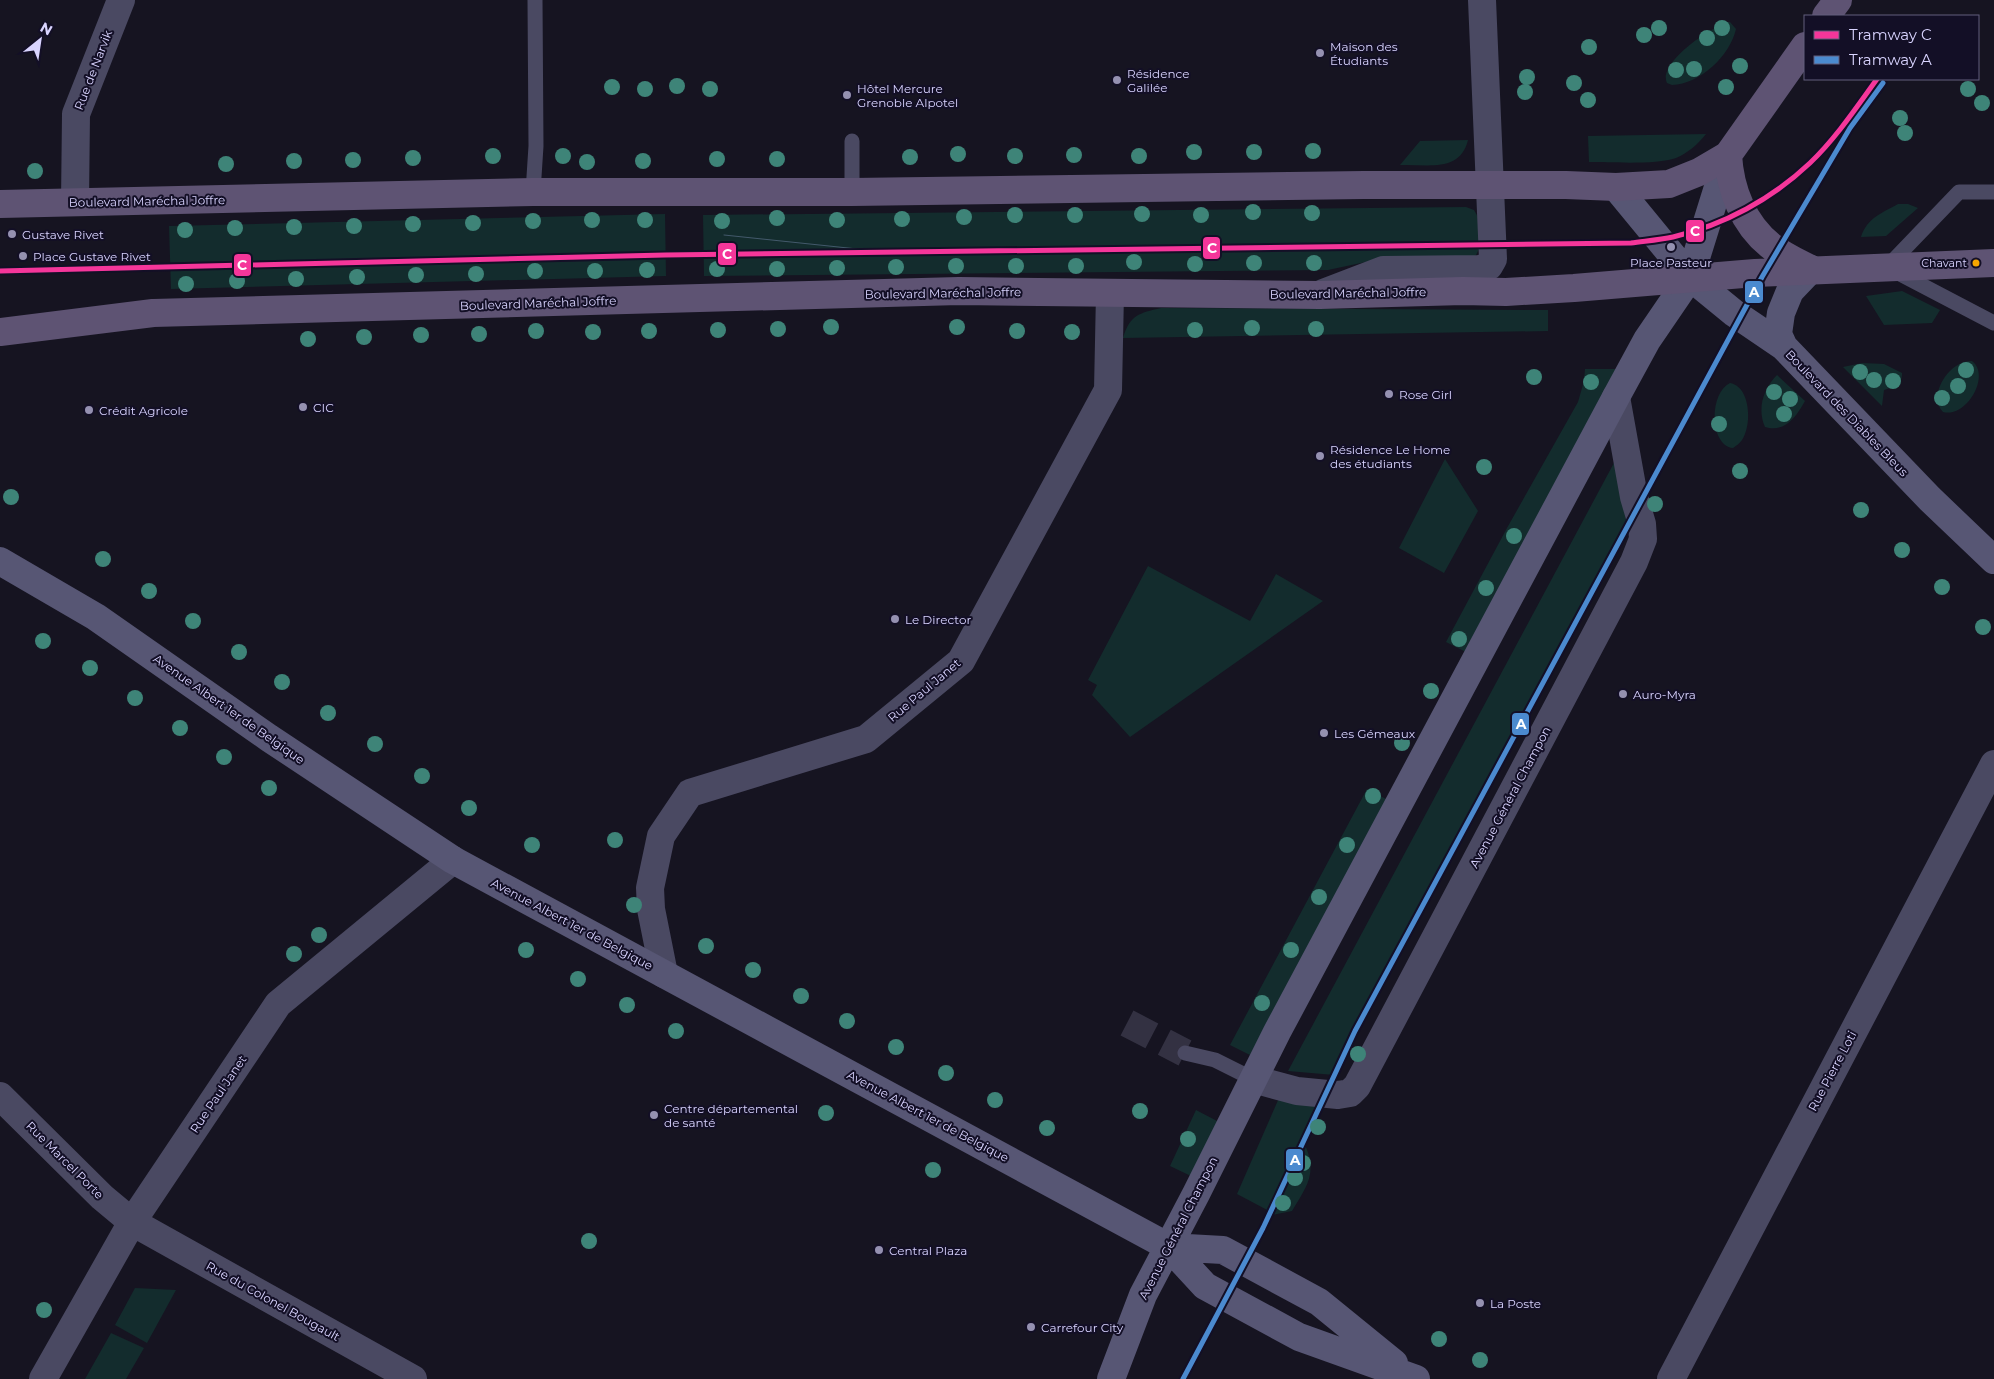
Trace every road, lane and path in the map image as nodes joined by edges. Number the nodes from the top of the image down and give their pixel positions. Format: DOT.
graph roads {
  1 [pos="121,0"];
  2 [pos="535,0"];
  3 [pos="1482,0"];
  4 [pos="1838,0"];
  5 [pos="1827,15"];
  6 [pos="1804,47"];
  7 [pos="852,141"];
  8 [pos="1728,155"];
  9 [pos="1489,186"];
  10 [pos="1616,188"];
  11 [pos="533,192"];
  12 [pos="852,192"];
  13 [pos="1994,192"];
  14 [pos="75,202"];
  15 [pos="0,204"];
  16 [pos="1994,263"];
  17 [pos="1887,267"];
  18 [pos="1811,269"];
  19 [pos="1690,277"];
  20 [pos="1110,293"];
  21 [pos="1320,295"];
  22 [pos="1994,323"];
  23 [pos="0,332"];
  24 [pos="1784,347"];
  25 [pos="1616,397"];
  26 [pos="1994,560"];
  27 [pos="0,561"];
  28 [pos="1994,764"];
  29 [pos="453,860"];
  30 [pos="664,974"];
  31 [pos="1185,1053"];
  32 [pos="1254,1079"];
  33 [pos="0,1096"];
  34 [pos="132,1222"];
  35 [pos="1169,1247"];
  36 [pos="1412,1377"];
  37 [pos="43,1379"];
  38 [pos="413,1379"];
  39 [pos="1111,1379"];
  40 [pos="1671,1379"];
  1 -- 14 [label="street, Rue de Narvik"];
  2 -- 11 [label="lane"];
  3 -- 9 [label="street"];
  4 -- 5 [label="main road"];
  6 -- 8 [label="main road"];
  7 -- 12 [label="lane"];
  8 -- 10 [label="main road"];
  8 -- 18 [label="main road"];
  8 -- 19 [label="main road"];
  9 -- 10 [label="main road, Boulevard Maréchal Joffre"];
  9 -- 12 [label="main road, Boulevard Maréchal Joffre"];
  9 -- 21 [label="street"];
  10 -- 19 [label="main road"];
  11 -- 12 [label="main road, Boulevard Maréchal Joffre"];
  11 -- 14 [label="main road, Boulevard Maréchal Joffre"];
  13 -- 17 [label="lane"];
  14 -- 15 [label="main road, Boulevard Maréchal Joffre"];
  16 -- 17 [label="main road, Boulevard Maréchal Joffre"];
  17 -- 18 [label="main road, Boulevard Maréchal Joffre"];
  17 -- 22 [label="lane, Boulevard Maréchal Joffre"];
  18 -- 19 [label="main road, Boulevard Maréchal Joffre"];
  18 -- 24 [label="main road"];
  19 -- 21 [label="main road, Boulevard Maréchal Joffre"];
  19 -- 24 [label="main road, Boulevard des Diables Bleus"];
  19 -- 25 [label="main road, Avenue Général Champon"];
  20 -- 21 [label="main road, Boulevard Maréchal Joffre"];
  20 -- 23 [label="main road, Boulevard Maréchal Joffre"];
  20 -- 30 [label="street, Rue Paul Janet"];
  24 -- 26 [label="main road, Boulevard des Diables Bleus"];
  25 -- 32 [label="main road, Avenue Général Champon"];
  25 -- 32 [label="street, Avenue Général Champon"];
  27 -- 29 [label="main road, Avenue Albert 1er de Belgique"];
  28 -- 40 [label="street, Rue Pierre Loti"];
  29 -- 30 [label="main road, Avenue Albert 1er de Belgique"];
  29 -- 34 [label="street, Rue Paul Janet"];
  30 -- 35 [label="main road, Avenue Albert 1er de Belgique"];
  31 -- 32 [label="lane, Avenue Général Champon"];
  32 -- 35 [label="main road, Avenue Général Champon"];
  33 -- 34 [label="street, Rue Marcel Porte"];
  34 -- 37 [label="street, Rue Paul Janet"];
  34 -- 38 [label="street, Rue du Colonel Bougault"];
  35 -- 36 [label="main road, Avenue Albert 1er de Belgique"];
  35 -- 36 [label="main road, Avenue Albert 1er de Belgique"];
  35 -- 39 [label="main road, Avenue Général Champon"];
}
